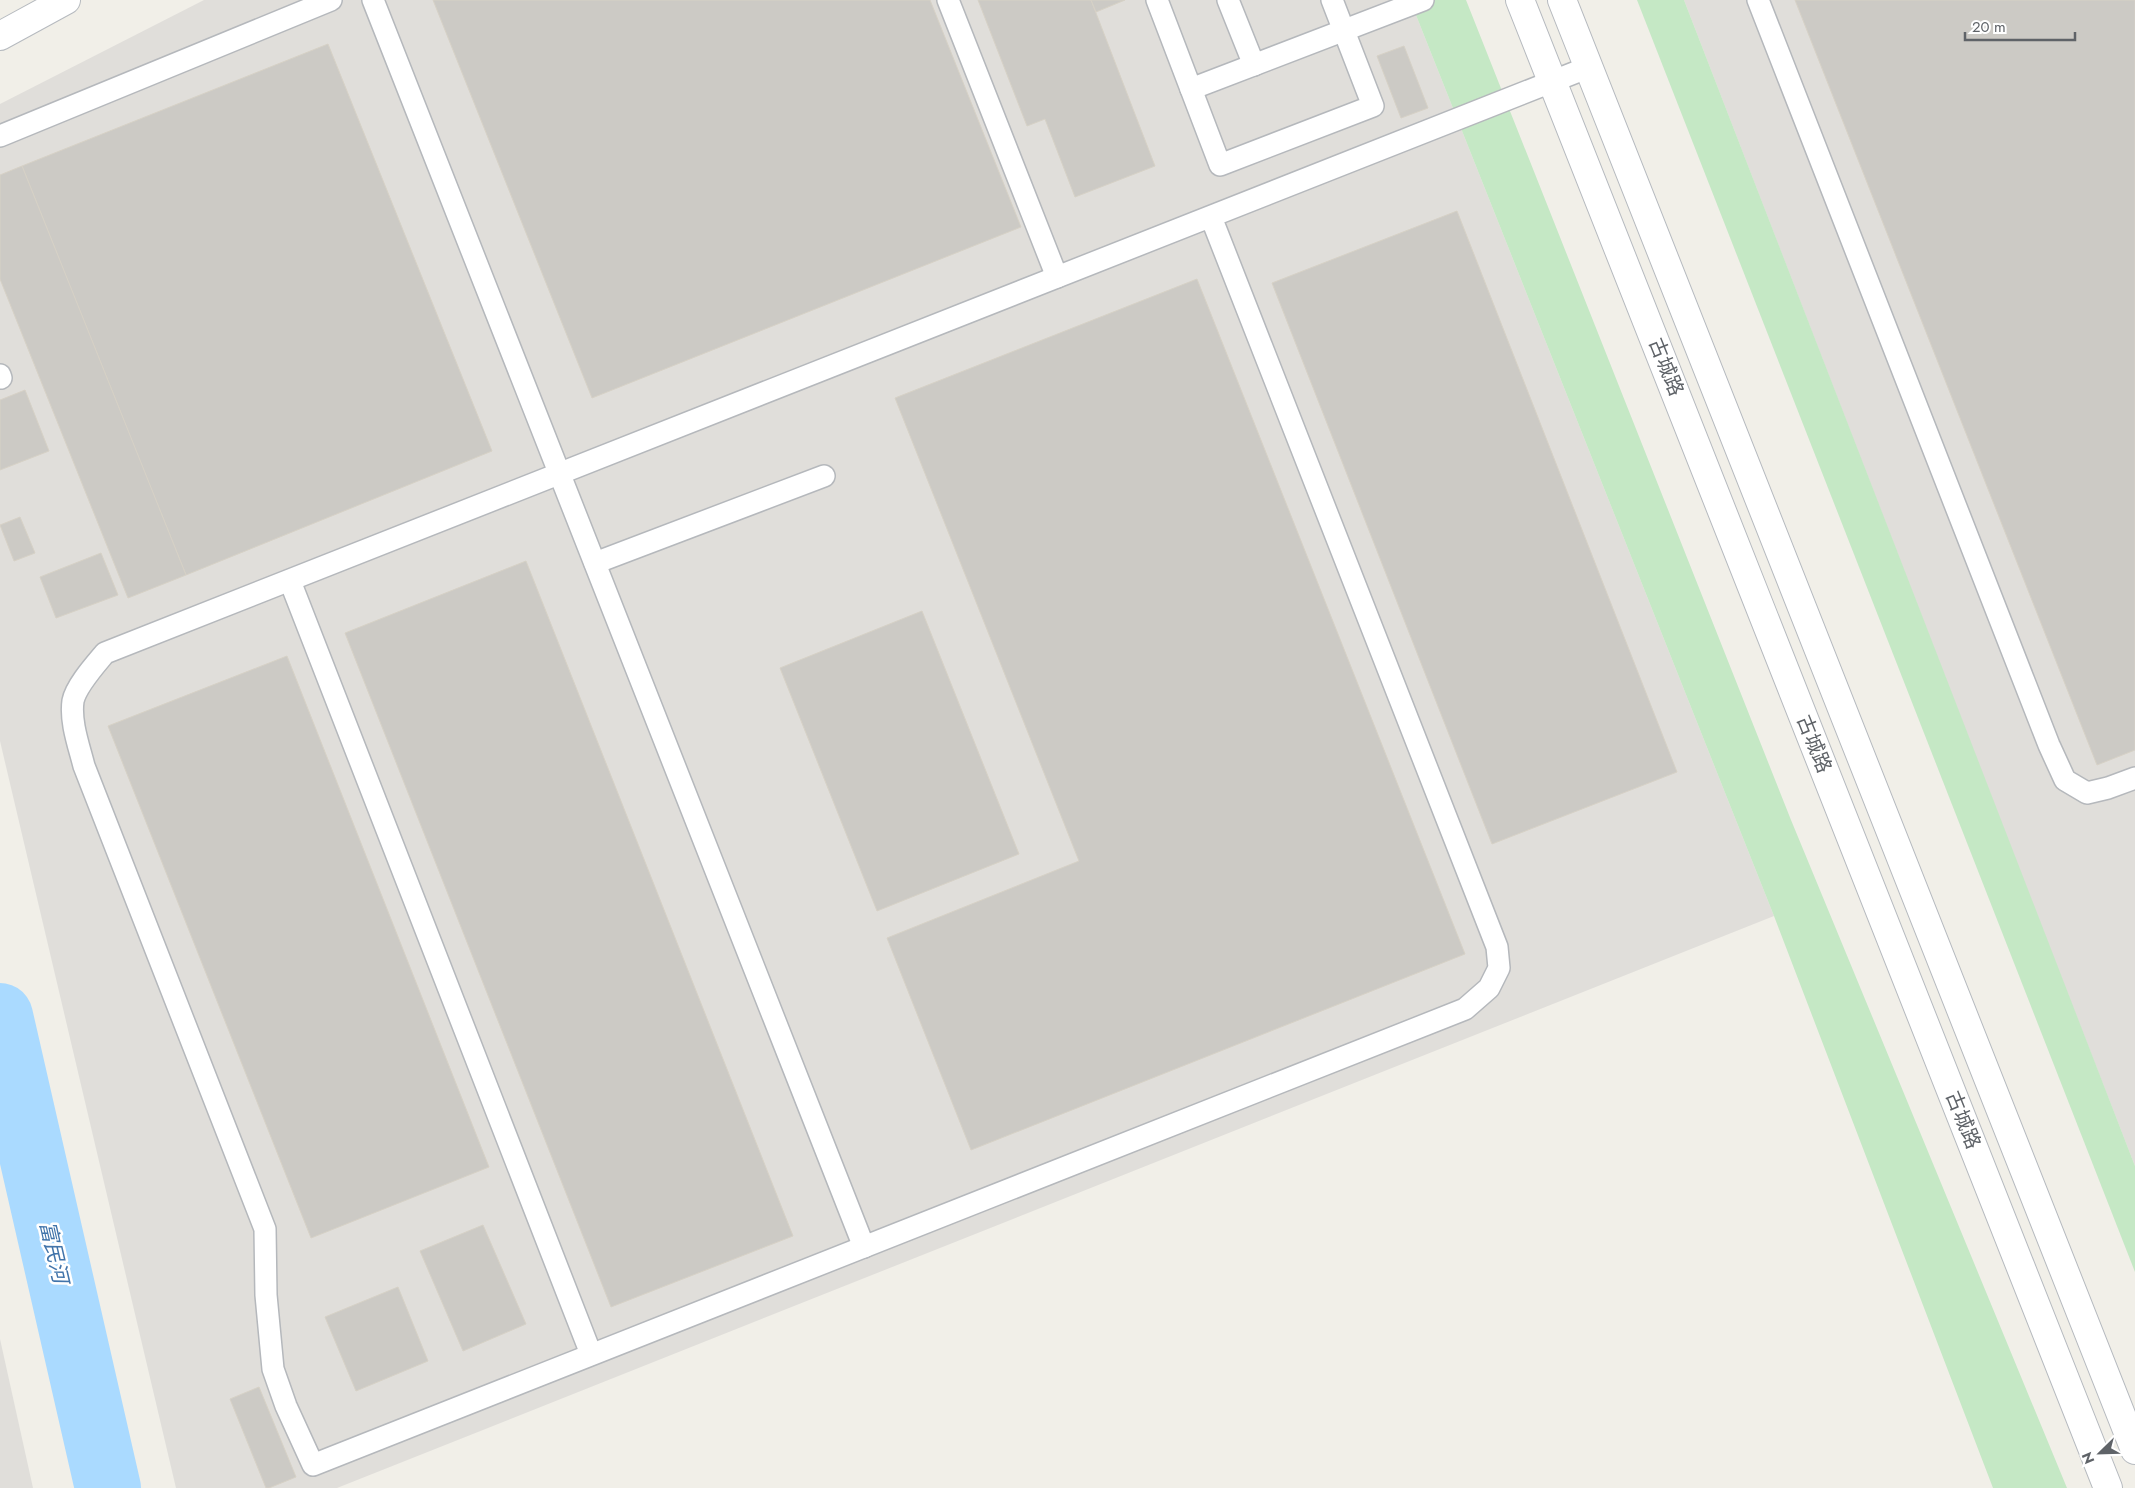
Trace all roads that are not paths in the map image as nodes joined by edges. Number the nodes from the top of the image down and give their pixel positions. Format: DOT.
graph roads {
  1 [pos="66,0"];
  2 [pos="331,0"];
  3 [pos="373,0"];
  4 [pos="948,0"];
  5 [pos="1157,0"];
  6 [pos="1228,0"];
  7 [pos="1332,0"];
  8 [pos="1423,0"];
  9 [pos="1520,0"];
  10 [pos="1562,0"];
  11 [pos="1758,0"];
  12 [pos="1344,30"];
  13 [pos="0,36"];
  14 [pos="1254,65"];
  15 [pos="1589,67"];
  16 [pos="1552,81"];
  17 [pos="1191,89"];
  18 [pos="0,136"];
  19 [pos="1211,217"];
  20 [pos="1057,277"];
  21 [pos="560,474"];
  22 [pos="824,476"];
  23 [pos="594,563"];
  24 [pos="290,580"];
  25 [pos="2135,778"];
  26 [pos="864,1246"];
  27 [pos="591,1354"];
  28 [pos="2135,1450"];
  29 [pos="2108,1488"];
  1 -- 13 [label="main road"];
  2 -- 18 [label="lane"];
  3 -- 21 [label="lane"];
  4 -- 20 [label="lane"];
  5 -- 17 [label="lane"];
  6 -- 14 [label="lane"];
  7 -- 12 [label="lane"];
  8 -- 12 [label="lane"];
  9 -- 16 [label="main road, 古城路"];
  10 -- 15 [label="main road, 古城路"];
  11 -- 25 [label="lane"];
  12 -- 14 [label="lane"];
  12 -- 17 [label="lane"];
  14 -- 17 [label="lane"];
  15 -- 16 [label="lane"];
  15 -- 28 [label="main road, 古城路"];
  16 -- 19 [label="lane"];
  16 -- 29 [label="main road, 古城路"];
  19 -- 20 [label="lane"];
  19 -- 26 [label="lane"];
  20 -- 21 [label="lane"];
  21 -- 23 [label="lane"];
  21 -- 24 [label="lane"];
  22 -- 23 [label="lane"];
  23 -- 26 [label="lane"];
  24 -- 27 [label="lane"];
  24 -- 27 [label="lane"];
  26 -- 27 [label="lane"];
}
